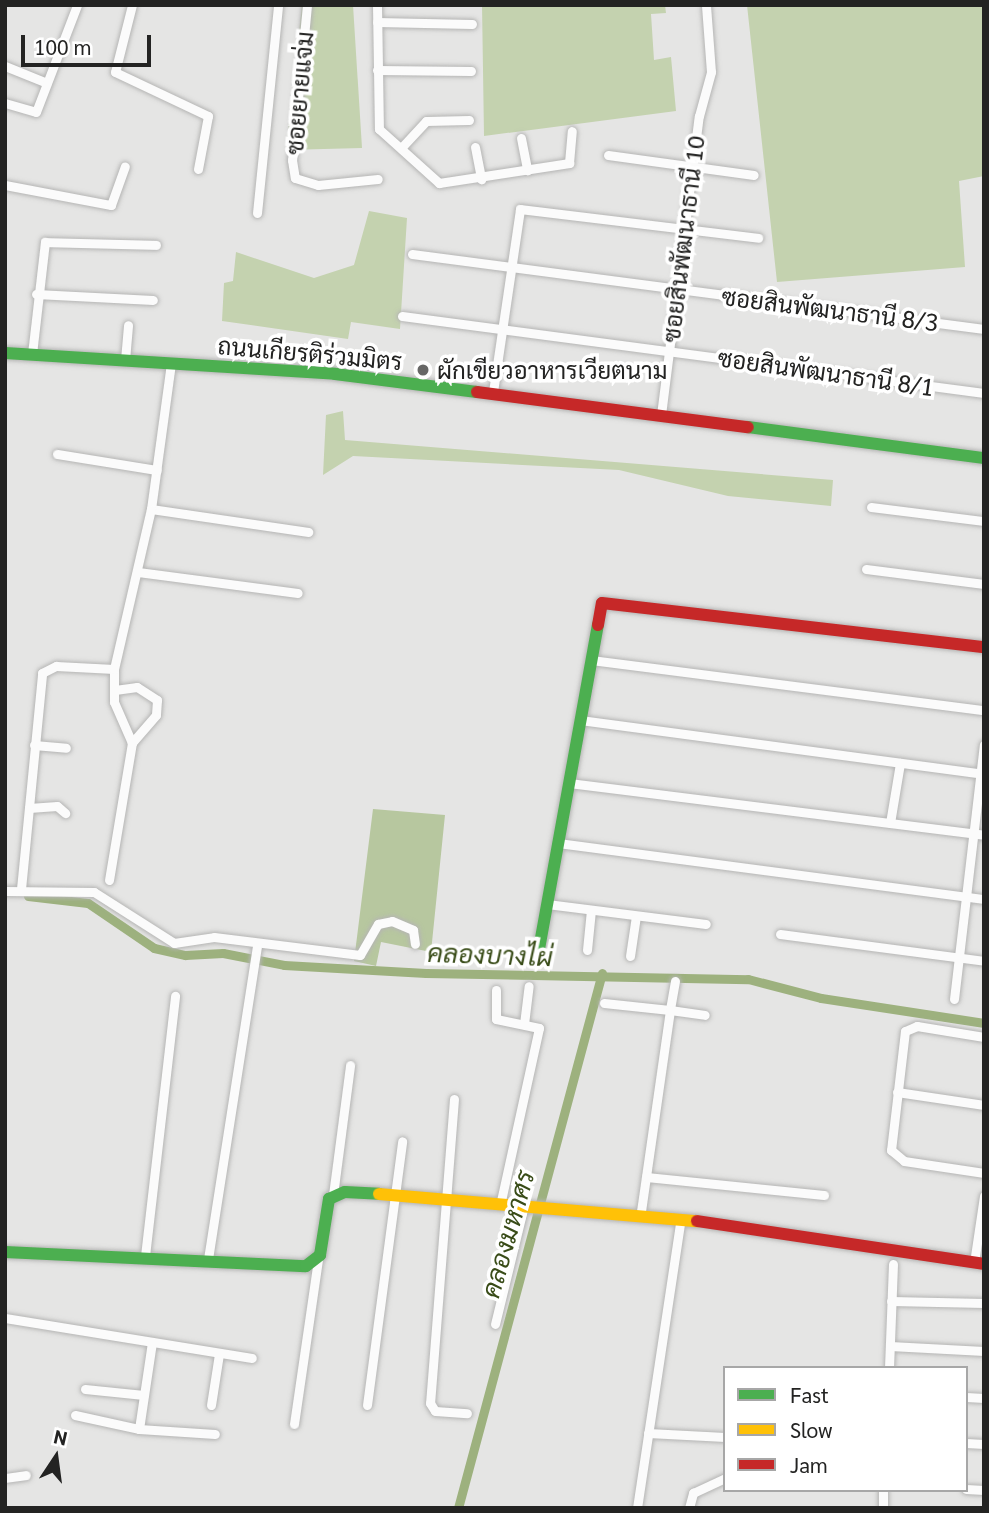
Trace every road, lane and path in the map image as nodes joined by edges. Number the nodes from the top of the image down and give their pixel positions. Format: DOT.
graph roads {
  1 [pos="77,5"];
  2 [pos="132,5"];
  3 [pos="278,5"];
  4 [pos="307,5"];
  5 [pos="377,5"];
  6 [pos="706,5"];
  7 [pos="377,22"];
  8 [pos="472,24"];
  9 [pos="5,66"];
  10 [pos="377,70"];
  11 [pos="471,71"];
  12 [pos="47,83"];
  13 [pos="5,103"];
  14 [pos="469,120"];
  15 [pos="572,131"];
  16 [pos="521,138"];
  17 [pos="401,148"];
  18 [pos="475,148"];
  19 [pos="608,155"];
  20 [pos="125,166"];
  21 [pos="692,168"];
  22 [pos="198,169"];
  23 [pos="527,170"];
  24 [pos="754,175"];
  25 [pos="379,179"];
  26 [pos="481,179"];
  27 [pos="5,185"];
  28 [pos="257,213"];
  29 [pos="684,229"];
  30 [pos="758,238"];
  31 [pos="156,245"];
  32 [pos="412,254"];
  33 [pos="509,267"];
  34 [pos="677,290"];
  35 [pos="36,294"];
  36 [pos="153,300"];
  37 [pos="402,316"];
  38 [pos="128,325"];
  39 [pos="502,328"];
  40 [pos="984,329"];
  41 [pos="668,351"];
  42 [pos="5,353"];
  43 [pos="32,354"];
  44 [pos="125,360"];
  45 [pos="171,363"];
  46 [pos="493,393"];
  47 [pos="984,393"];
  48 [pos="661,415"];
  49 [pos="57,454"];
  50 [pos="984,458"];
  51 [pos="157,470"];
  52 [pos="871,507"];
  53 [pos="151,509"];
  54 [pos="984,521"];
  55 [pos="308,532"];
  56 [pos="866,569"];
  57 [pos="138,572"];
  58 [pos="984,584"];
  59 [pos="298,593"];
  60 [pos="984,647"];
  61 [pos="591,660"];
  62 [pos="114,669"];
  63 [pos="115,690"];
  64 [pos="984,710"];
  65 [pos="580,720"];
  66 [pos="132,743"];
  67 [pos="34,745"];
  68 [pos="984,745"];
  69 [pos="66,748"];
  70 [pos="900,762"];
  71 [pos="982,774"];
  72 [pos="569,783"];
  73 [pos="29,808"];
  74 [pos="65,813"];
  75 [pos="890,823"];
  76 [pos="972,834"];
  77 [pos="984,835"];
  78 [pos="558,843"];
  79 [pos="109,880"];
  80 [pos="22,889"];
  81 [pos="5,891"];
  82 [pos="965,897"];
  83 [pos="984,899"];
  84 [pos="547,904"];
  85 [pos="591,910"];
  86 [pos="636,916"];
  87 [pos="706,925"];
  88 [pos="780,934"];
  89 [pos="415,944"];
  90 [pos="257,949"];
  91 [pos="587,950"];
  92 [pos="630,956"];
  93 [pos="959,957"];
  94 [pos="537,960"];
  95 [pos="984,961"];
  96 [pos="675,981"];
  97 [pos="528,986"];
  98 [pos="496,990"];
  99 [pos="175,996"];
  100 [pos="954,999"];
  101 [pos="604,1003"];
  102 [pos="670,1010"];
  103 [pos="705,1014"];
  104 [pos="524,1024"];
  105 [pos="984,1037"];
  106 [pos="350,1065"];
  107 [pos="897,1093"];
  108 [pos="454,1099"];
  109 [pos="984,1105"];
  110 [pos="401,1141"];
  111 [pos="984,1172"];
  112 [pos="646,1177"];
  113 [pos="333,1195"];
  114 [pos="395,1195"];
  115 [pos="824,1195"];
  116 [pos="984,1196"];
  117 [pos="446,1198"];
  118 [pos="502,1201"];
  119 [pos="528,1205"];
  120 [pos="983,1207"];
  121 [pos="641,1212"];
  122 [pos="681,1218"];
  123 [pos="5,1252"];
  124 [pos="145,1255"];
  125 [pos="208,1259"];
  126 [pos="318,1259"];
  127 [pos="979,1263"];
  128 [pos="893,1264"];
  129 [pos="891,1301"];
  130 [pos="984,1303"];
  131 [pos="5,1318"];
  132 [pos="495,1324"];
  133 [pos="152,1342"];
  134 [pos="890,1346"];
  135 [pos="984,1351"];
  136 [pos="219,1353"];
  137 [pos="253,1358"];
  138 [pos="889,1366"];
  139 [pos="85,1389"];
  140 [pos="144,1395"];
  141 [pos="211,1405"];
  142 [pos="368,1405"];
  143 [pos="467,1413"];
  144 [pos="75,1415"];
  145 [pos="294,1424"];
  146 [pos="139,1429"];
  147 [pos="649,1433"];
  148 [pos="215,1434"];
  149 [pos="723,1437"];
  150 [pos="26,1475"];
  151 [pos="5,1478"];
  152 [pos="723,1479"];
  153 [pos="637,1508"];
  154 [pos="689,1508"];
  1 -- 12 [label="street"];
  2 -- 22 [label="street"];
  3 -- 28 [label="street"];
  4 -- 25 [label="street, ซอยยายแจ่ม"];
  5 -- 7 [label="street"];
  6 -- 21 [label="street, ซอยสินพัฒนาธานี 10"];
  7 -- 8 [label="street"];
  7 -- 10 [label="street"];
  9 -- 12 [label="street"];
  10 -- 11 [label="street"];
  10 -- 17 [label="street"];
  12 -- 13 [label="street"];
  14 -- 17 [label="street"];
  15 -- 23 [label="street"];
  16 -- 23 [label="street"];
  17 -- 26 [label="street"];
  18 -- 26 [label="street"];
  19 -- 21 [label="street"];
  20 -- 27 [label="street"];
  21 -- 24 [label="street"];
  21 -- 29 [label="street, ซอยสินพัฒนาธานี 10"];
  23 -- 26 [label="street"];
  29 -- 30 [label="street"];
  29 -- 33 [label="street"];
  29 -- 34 [label="street, ซอยสินพัฒนาธานี 10"];
  31 -- 35 [label="street"];
  32 -- 33 [label="street, ซอยสินพัฒนาธานี 8/3"];
  33 -- 34 [label="street, ซอยสินพัฒนาธานี 8/3"];
  33 -- 39 [label="street"];
  34 -- 40 [label="street, ซอยสินพัฒนาธานี 8/3"];
  34 -- 41 [label="street, ซอยสินพัฒนาธานี 10"];
  35 -- 36 [label="street"];
  35 -- 43 [label="street"];
  37 -- 39 [label="street, ซอยสินพัฒนาธานี 8/1"];
  38 -- 44 [label="street"];
  39 -- 41 [label="street, ซอยสินพัฒนาธานี 8/1"];
  39 -- 46 [label="street"];
  41 -- 47 [label="street, ซอยสินพัฒนาธานี 8/1"];
  41 -- 48 [label="street, ซอยสินพัฒนาธานี 10"];
  42 -- 43 [label="street, ถนนเกียรติร่วมมิตร"];
  43 -- 44 [label="street, ถนนเกียรติร่วมมิตร"];
  44 -- 45 [label="street, ถนนเกียรติร่วมมิตร"];
  45 -- 46 [label="street, ถนนเกียรติร่วมมิตร"];
  45 -- 51 [label="street"];
  46 -- 48 [label="street, ถนนเกียรติร่วมมิตร"];
  48 -- 50 [label="street, ถนนเกียรติร่วมมิตร"];
  49 -- 51 [label="street"];
  51 -- 53 [label="street"];
  52 -- 54 [label="street"];
  53 -- 55 [label="street"];
  53 -- 57 [label="street"];
  56 -- 58 [label="street"];
  57 -- 59 [label="street"];
  57 -- 62 [label="street"];
  60 -- 61 [label="street"];
  61 -- 64 [label="street"];
  61 -- 65 [label="street"];
  62 -- 63 [label="street"];
  62 -- 67 [label="street"];
  63 -- 66 [label="street"];
  63 -- 66 [label="street"];
  65 -- 70 [label="street"];
  65 -- 72 [label="street"];
  66 -- 79 [label="street"];
  67 -- 69 [label="street"];
  67 -- 73 [label="street"];
  68 -- 71 [label="street"];
  70 -- 71 [label="street"];
  70 -- 75 [label="street"];
  71 -- 76 [label="street"];
  72 -- 75 [label="street"];
  72 -- 78 [label="street"];
  73 -- 74 [label="street"];
  73 -- 80 [label="street"];
  75 -- 76 [label="street"];
  76 -- 77 [label="street"];
  76 -- 82 [label="street"];
  78 -- 82 [label="street"];
  78 -- 84 [label="street"];
  80 -- 81 [label="street"];
  80 -- 90 [label="street"];
  82 -- 83 [label="street"];
  82 -- 93 [label="street"];
  84 -- 85 [label="street"];
  84 -- 94 [label="street"];
  85 -- 86 [label="street"];
  85 -- 91 [label="street"];
  86 -- 87 [label="street"];
  86 -- 92 [label="street"];
  88 -- 93 [label="street"];
  89 -- 90 [label="street"];
  90 -- 125 [label="street"];
  93 -- 95 [label="street"];
  93 -- 100 [label="street"];
  96 -- 102 [label="street"];
  97 -- 104 [label="street"];
  98 -- 104 [label="street"];
  99 -- 124 [label="street"];
  101 -- 102 [label="street"];
  102 -- 103 [label="street"];
  102 -- 112 [label="street"];
  104 -- 118 [label="street"];
  105 -- 107 [label="street"];
  106 -- 113 [label="street"];
  107 -- 109 [label="street"];
  107 -- 111 [label="street"];
  108 -- 117 [label="street"];
  110 -- 114 [label="street"];
  112 -- 115 [label="street"];
  112 -- 121 [label="street"];
  113 -- 114 [label="street"];
  113 -- 126 [label="street"];
  114 -- 117 [label="street"];
  114 -- 142 [label="street"];
  116 -- 120 [label="street"];
  117 -- 118 [label="street"];
  117 -- 143 [label="street"];
  118 -- 119 [label="street"];
  119 -- 121 [label="street"];
  119 -- 132 [label="street"];
  120 -- 127 [label="street"];
  121 -- 122 [label="street"];
  122 -- 127 [label="street"];
  122 -- 147 [label="street"];
  123 -- 124 [label="street"];
  124 -- 125 [label="street"];
  125 -- 126 [label="street"];
  126 -- 145 [label="street"];
  128 -- 129 [label="street"];
  129 -- 130 [label="street"];
  129 -- 134 [label="street"];
  131 -- 133 [label="street"];
  133 -- 136 [label="street"];
  133 -- 140 [label="street"];
  134 -- 135 [label="street"];
  134 -- 138 [label="street"];
  136 -- 137 [label="street"];
  136 -- 141 [label="street"];
  139 -- 140 [label="street"];
  140 -- 146 [label="street"];
  144 -- 146 [label="street"];
  146 -- 148 [label="street"];
  147 -- 149 [label="street"];
  147 -- 153 [label="street"];
  150 -- 151 [label="street"];
  152 -- 154 [label="street"];
}
